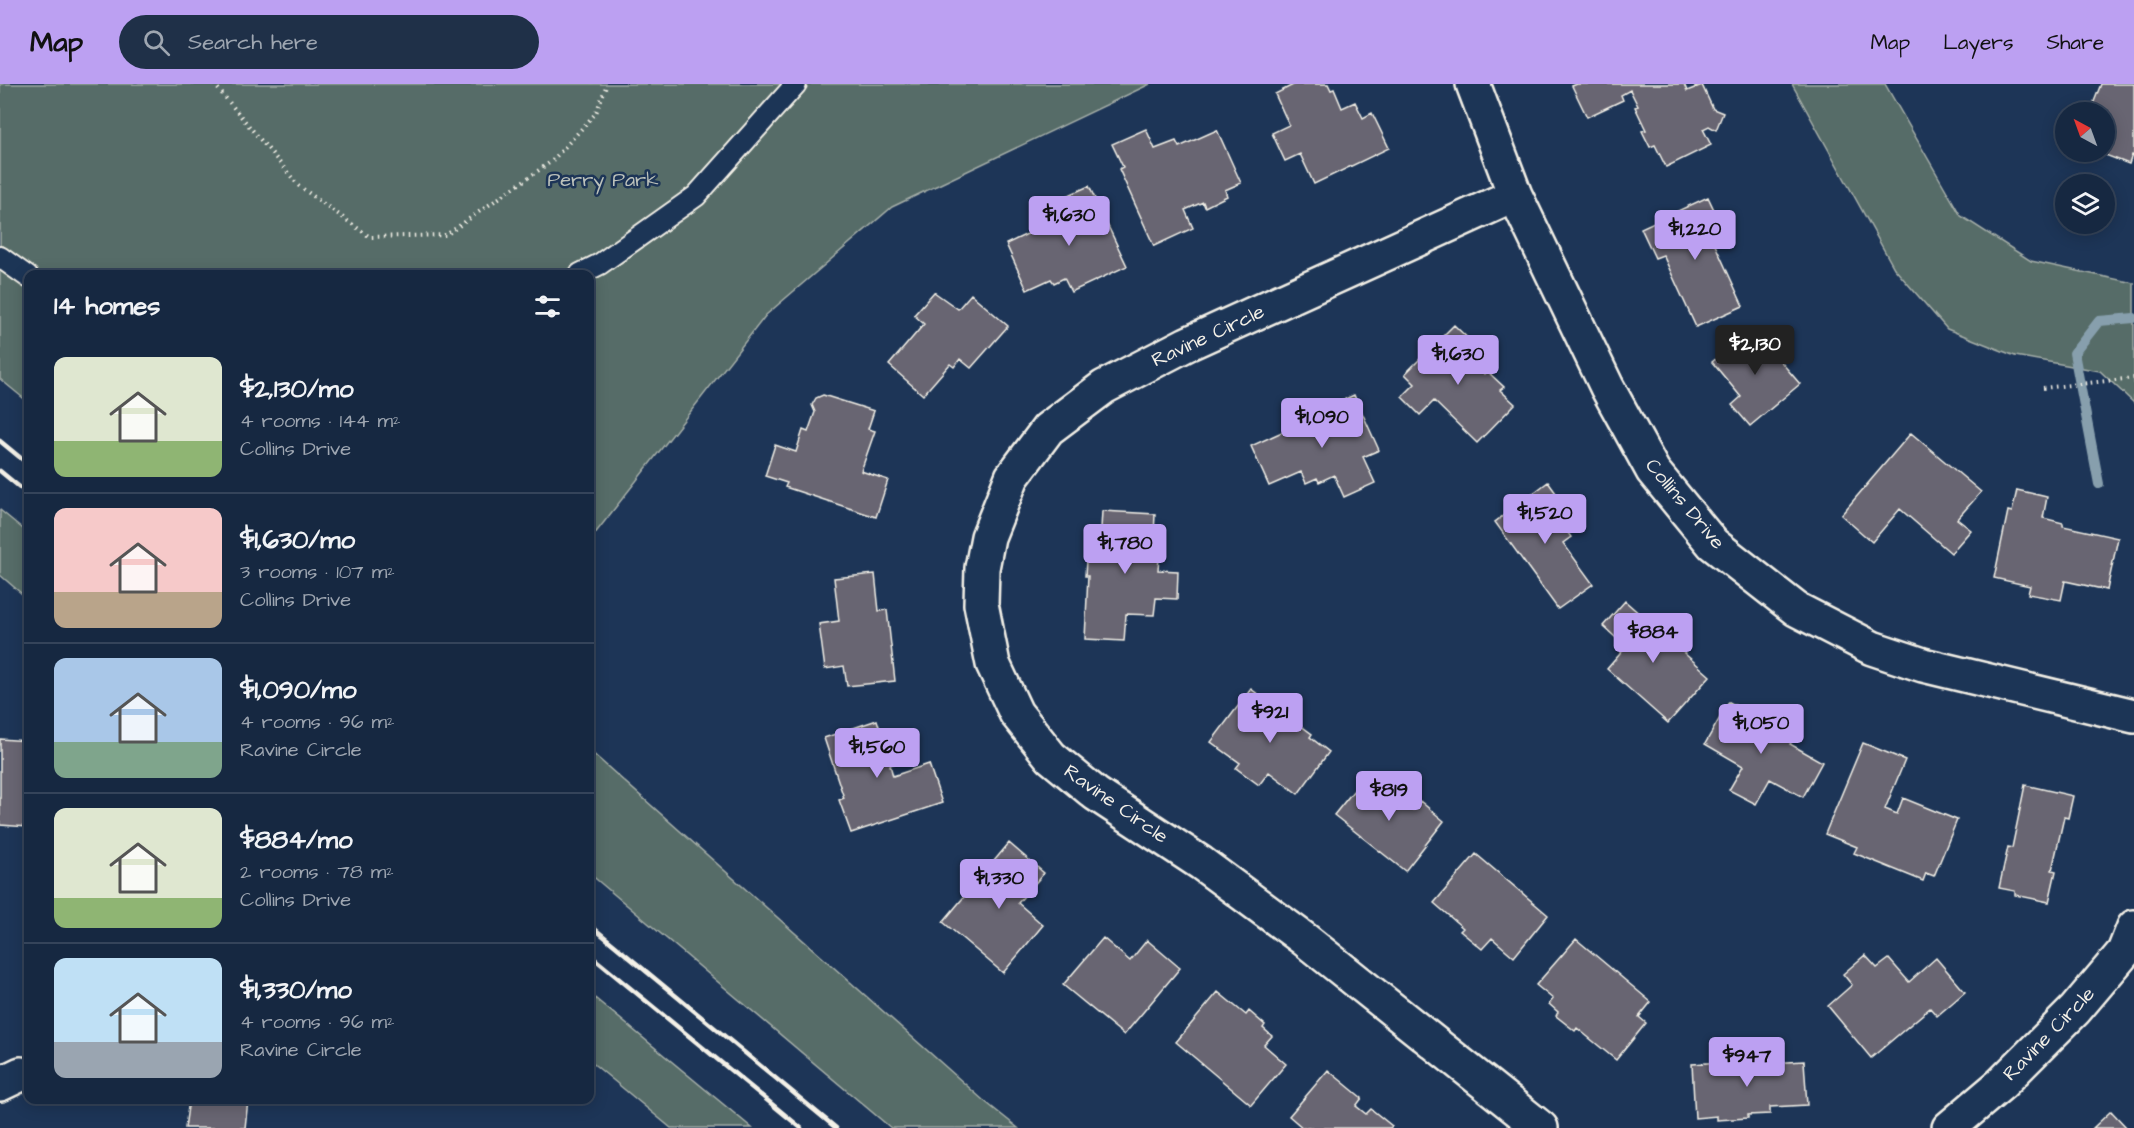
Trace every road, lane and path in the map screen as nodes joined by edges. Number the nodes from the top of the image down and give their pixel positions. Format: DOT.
graph roads {
  1 [pos="214,84"];
  2 [pos="607,84"];
  3 [pos="796,84"];
  4 [pos="1473,84"];
  5 [pos="1515,195"];
  6 [pos="0,257"];
  7 [pos="588,270"];
  8 [pos="24,274"];
  9 [pos="2134,378"];
  10 [pos="2043,388"];
  11 [pos="2134,716"];
  12 [pos="2134,927"];
  13 [pos="1541,1128"];
  14 [pos="1949,1128"];
  1 -- 2 [label="path"];
  3 -- 7 [label="lane"];
  4 -- 5 [label="street, Collins Drive"];
  5 -- 11 [label="street, Collins Drive"];
  5 -- 13 [label="street, Ravine Circle"];
  6 -- 8 [label="lane"];
  9 -- 10 [label="path"];
  12 -- 14 [label="street, Ravine Circle"];
}
